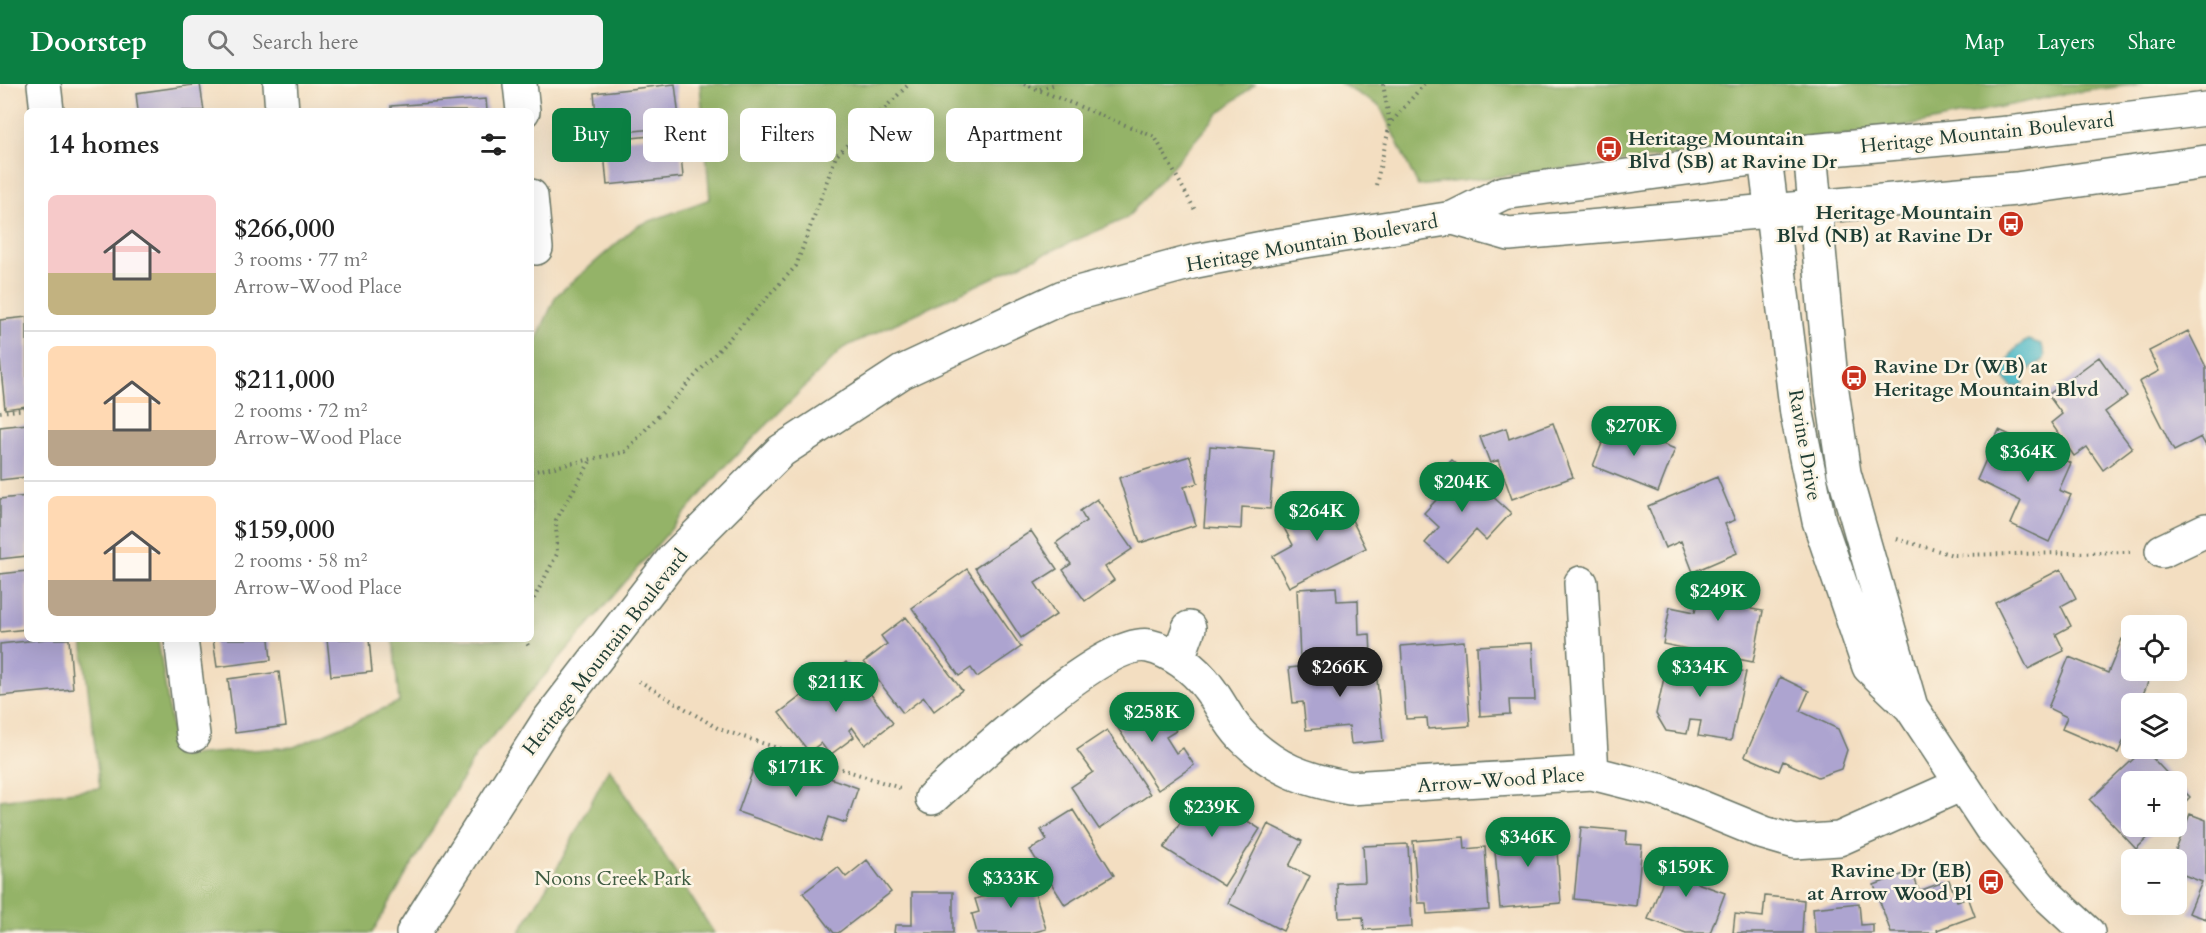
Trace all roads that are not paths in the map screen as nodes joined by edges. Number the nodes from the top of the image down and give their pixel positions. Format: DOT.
graph roads {
  1 [pos="44,84"];
  2 [pos="280,84"];
  3 [pos="520,84"];
  4 [pos="47,108"];
  5 [pos="282,108"];
  6 [pos="523,108"];
  7 [pos="2206,109"];
  8 [pos="1810,152"];
  9 [pos="1765,158"];
  10 [pos="2206,162"];
  11 [pos="1815,207"];
  12 [pos="1771,212"];
  13 [pos="1453,218"];
  14 [pos="534,227"];
  15 [pos="536,248"];
  16 [pos="2206,530"];
  17 [pos="2162,551"];
  18 [pos="1581,583"];
  19 [pos="1189,628"];
  20 [pos="181,642"];
  21 [pos="1178,658"];
  22 [pos="1911,707"];
  23 [pos="194,735"];
  24 [pos="1592,773"];
  25 [pos="1960,785"];
  26 [pos="932,798"];
  27 [pos="413,933"];
  28 [pos="2088,933"];
  1 -- 4 [label="street"];
  2 -- 5 [label="street"];
  3 -- 6 [label="street"];
  7 -- 8 [label="street, Heritage Mountain Boulevard"];
  8 -- 9 [label="street, Heritage Mountain Boulevard"];
  8 -- 11 [label="street, Ravine Drive"];
  9 -- 12 [label="street, Ravine Drive"];
  9 -- 13 [label="street, Heritage Mountain Boulevard"];
  10 -- 11 [label="street, Heritage Mountain Boulevard"];
  11 -- 12 [label="street, Heritage Mountain Boulevard"];
  11 -- 22 [label="street, Ravine Drive"];
  12 -- 13 [label="street, Heritage Mountain Boulevard"];
  12 -- 22 [label="street, Ravine Drive"];
  13 -- 27 [label="street, Heritage Mountain Boulevard"];
  14 -- 15 [label="street"];
  16 -- 17 [label="street"];
  18 -- 24 [label="street"];
  19 -- 21 [label="street"];
  20 -- 23 [label="street"];
  21 -- 24 [label="street, Arrow-Wood Place"];
  21 -- 26 [label="street, Arrow-Wood Place"];
  22 -- 25 [label="street, Ravine Drive"];
  24 -- 25 [label="street, Arrow-Wood Place"];
  25 -- 28 [label="street, Ravine Drive"];
}
